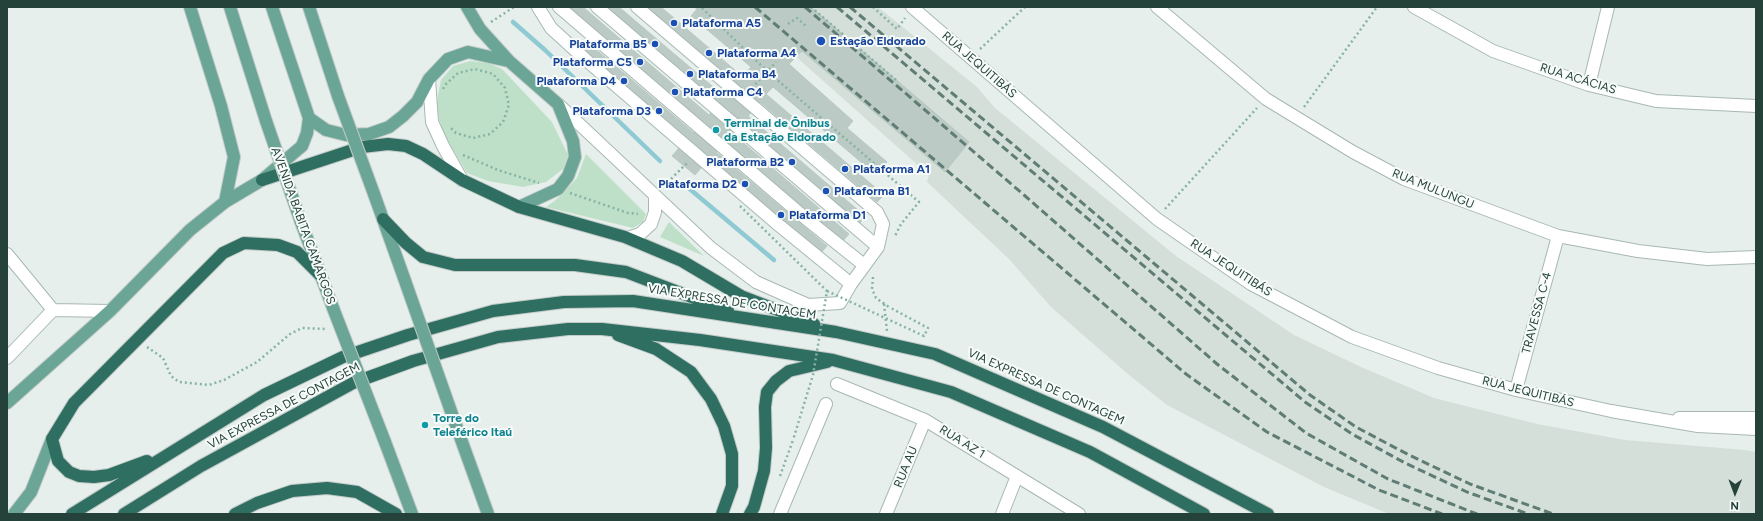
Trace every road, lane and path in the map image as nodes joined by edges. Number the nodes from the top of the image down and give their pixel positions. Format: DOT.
graph roads {
  1 [pos="190,7"];
  2 [pos="230,7"];
  3 [pos="272,7"];
  4 [pos="467,7"];
  5 [pos="514,7"];
  6 [pos="538,7"];
  7 [pos="559,7"];
  8 [pos="597,7"];
  9 [pos="637,7"];
  10 [pos="811,7"];
  11 [pos="873,7"];
  12 [pos="1025,7"];
  13 [pos="1157,7"];
  14 [pos="1377,7"];
  15 [pos="1414,7"];
  16 [pos="1608,7"];
  17 [pos="310,8"];
  18 [pos="702,8"];
  19 [pos="912,8"];
  20 [pos="788,24"];
  21 [pos="806,26"];
  22 [pos="480,29"];
  23 [pos="970,58"];
  24 [pos="509,61"];
  25 [pos="776,62"];
  26 [pos="429,79"];
  27 [pos="896,80"];
  28 [pos="1589,85"];
  29 [pos="443,91"];
  30 [pos="1266,99"];
  31 [pos="558,104"];
  32 [pos="1756,106"];
  33 [pos="309,118"];
  34 [pos="1296,118"];
  35 [pos="447,124"];
  36 [pos="443,146"];
  37 [pos="262,180"];
  38 [pos="462,180"];
  39 [pos="558,189"];
  40 [pos="655,197"];
  41 [pos="225,202"];
  42 [pos="740,206"];
  43 [pos="518,207"];
  44 [pos="638,214"];
  45 [pos="1157,218"];
  46 [pos="383,219"];
  47 [pos="1558,236"];
  48 [pos="628,238"];
  49 [pos="878,247"];
  50 [pos="7,254"];
  51 [pos="1756,257"];
  52 [pos="864,265"];
  53 [pos="321,276"];
  54 [pos="851,284"];
  55 [pos="827,291"];
  56 [pos="53,310"];
  57 [pos="110,311"];
  58 [pos="750,320"];
  59 [pos="332,329"];
  60 [pos="602,329"];
  61 [pos="836,332"];
  62 [pos="136,341"];
  63 [pos="889,343"];
  64 [pos="7,358"];
  65 [pos="833,360"];
  66 [pos="837,384"];
  67 [pos="1516,390"];
  68 [pos="7,403"];
  69 [pos="826,404"];
  70 [pos="1756,418"];
  71 [pos="1662,419"];
  72 [pos="925,420"];
  73 [pos="1756,429"];
  74 [pos="52,439"];
  75 [pos="183,445"];
  76 [pos="791,448"];
  77 [pos="1017,476"];
  78 [pos="14,514"];
  79 [pos="72,514"];
  80 [pos="124,514"];
  81 [pos="235,514"];
  82 [pos="396,514"];
  83 [pos="412,514"];
  84 [pos="488,514"];
  85 [pos="722,514"];
  86 [pos="750,514"];
  87 [pos="780,514"];
  88 [pos="886,514"];
  89 [pos="1002,514"];
  90 [pos="1079,514"];
  91 [pos="1204,514"];
  92 [pos="1268,514"];
  1 -- 41 [label="main road"];
  2 -- 53 [label="main road, AVENIDA BABITA CAMARGOS, bridge"];
  3 -- 33 [label="main road"];
  4 -- 22 [label="main road"];
  5 -- 22 [label="path"];
  6 -- 54 [label="street"];
  7 -- 52 [label="street"];
  8 -- 49 [label="street"];
  9 -- 49 [label="street"];
  10 -- 27 [label="path"];
  11 -- 19 [label="path"];
  12 -- 23 [label="path"];
  13 -- 30 [label="street, RUA MULUNGU"];
  14 -- 34 [label="path"];
  15 -- 28 [label="street, RUA ACÁCIAS"];
  16 -- 28 [label="street"];
  17 -- 46 [label="main road, bridge"];
  18 -- 25 [label="path"];
  19 -- 23 [label="street, RUA JEQUITIBÁS"];
  20 -- 21 [label="path"];
  22 -- 24 [label="main road"];
  23 -- 45 [label="street, RUA JEQUITIBÁS"];
  24 -- 26 [label="main road"];
  24 -- 31 [label="main road"];
  26 -- 33 [label="main road"];
  26 -- 36 [label="street"];
  28 -- 32 [label="street, RUA ACÁCIAS"];
  29 -- 35 [label="path"];
  30 -- 34 [label="street, RUA MULUNGU"];
  30 -- 45 [label="path"];
  31 -- 39 [label="main road"];
  31 -- 40 [label="street"];
  33 -- 37 [label="main road"];
  34 -- 47 [label="street, RUA MULUNGU"];
  36 -- 38 [label="street"];
  36 -- 39 [label="path"];
  37 -- 38 [label="highway"];
  37 -- 41 [label="main road"];
  38 -- 43 [label="highway"];
  39 -- 43 [label="main road"];
  39 -- 44 [label="path"];
  40 -- 48 [label="street"];
  40 -- 54 [label="street"];
  41 -- 57 [label="main road"];
  42 -- 55 [label="path, bridge"];
  43 -- 48 [label="highway"];
  45 -- 67 [label="street, RUA JEQUITIBÁS"];
  46 -- 58 [label="highway"];
  46 -- 84 [label="main road, bridge"];
  47 -- 51 [label="street, RUA MULUNGU"];
  47 -- 67 [label="street, TRAVESSA C-4"];
  48 -- 61 [label="highway"];
  49 -- 52 [label="street"];
  50 -- 56 [label="street"];
  52 -- 54 [label="street"];
  53 -- 62 [label="highway"];
  53 -- 83 [label="main road, AVENIDA BABITA CAMARGOS, bridge"];
  55 -- 63 [label="path, bridge"];
  55 -- 76 [label="path, bridge"];
  56 -- 57 [label="street"];
  56 -- 64 [label="street"];
  57 -- 68 [label="main road"];
  58 -- 61 [label="highway, VIA EXPRESSA DE CONTAGEM"];
  58 -- 75 [label="highway, VIA EXPRESSA DE CONTAGEM"];
  59 -- 62 [label="path"];
  60 -- 65 [label="highway, VIA EXPRESSA DE CONTAGEM"];
  60 -- 80 [label="highway, VIA EXPRESSA DE CONTAGEM"];
  60 -- 85 [label="highway"];
  61 -- 63 [label="highway, VIA EXPRESSA DE CONTAGEM"];
  62 -- 74 [label="highway"];
  63 -- 92 [label="highway, VIA EXPRESSA DE CONTAGEM"];
  65 -- 86 [label="highway"];
  65 -- 91 [label="highway, VIA EXPRESSA DE CONTAGEM"];
  66 -- 72 [label="street, RUA AZ 1"];
  67 -- 71 [label="street, RUA JEQUITIBÁS"];
  69 -- 87 [label="street"];
  70 -- 71 [label="street, RUA JEQUITIBÁS"];
  71 -- 73 [label="street, RUA JEQUITIBÁS"];
  72 -- 77 [label="street, RUA AZ 1"];
  72 -- 88 [label="street, RUA AU"];
  74 -- 75 [label="highway"];
  74 -- 78 [label="main road"];
  75 -- 79 [label="highway"];
  77 -- 89 [label="street"];
  77 -- 90 [label="street, RUA AZ 1"];
  81 -- 82 [label="highway"];
}
